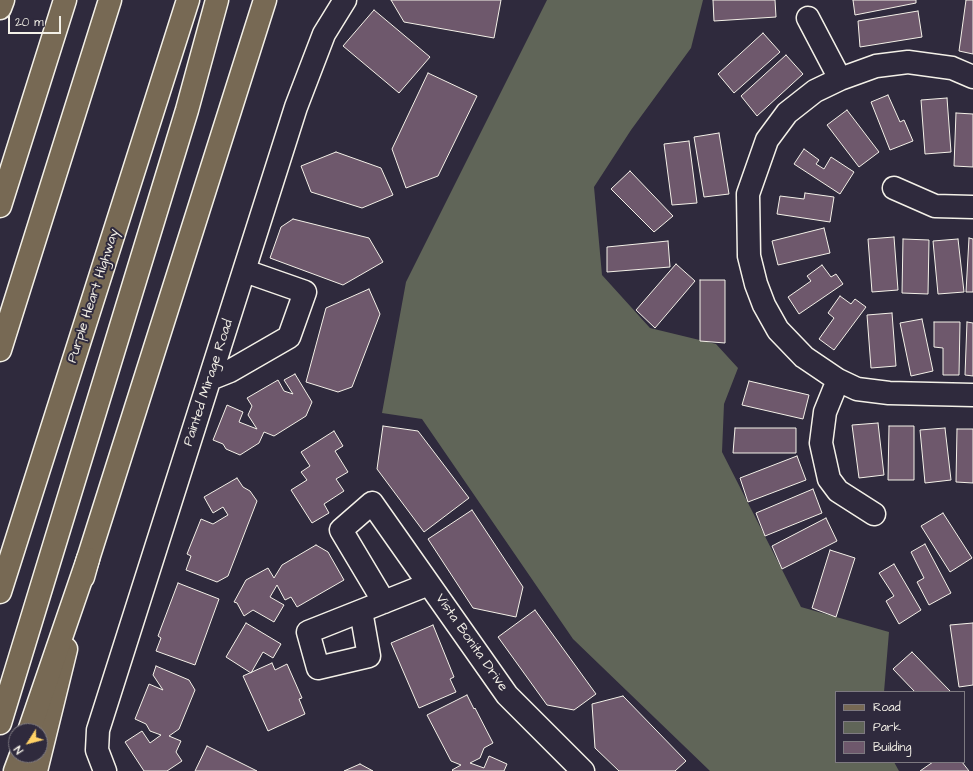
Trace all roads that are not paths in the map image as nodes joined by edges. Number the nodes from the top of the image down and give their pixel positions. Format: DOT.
graph roads {
  1 [pos="2,0"];
  2 [pos="65,0"];
  3 [pos="110,0"];
  4 [pos="188,0"];
  5 [pos="217,0"];
  6 [pos="265,0"];
  7 [pos="345,0"];
  8 [pos="0,8"];
  9 [pos="808,18"];
  10 [pos="973,77"];
  11 [pos="840,79"];
  12 [pos="894,188"];
  13 [pos="0,206"];
  14 [pos="973,207"];
  15 [pos="245,271"];
  16 [pos="0,350"];
  17 [pos="210,379"];
  18 [pos="838,380"];
  19 [pos="973,395"];
  20 [pos="874,514"];
  21 [pos="88,559"];
  22 [pos="429,584"];
  23 [pos="0,592"];
  24 [pos="384,602"];
  25 [pos="361,611"];
  26 [pos="0,723"];
  27 [pos="32,723"];
  28 [pos="36,771"];
  29 [pos="104,771"];
  30 [pos="584,771"];
  1 -- 8 [label="main road"];
  2 -- 13 [label="main road"];
  3 -- 16 [label="main road"];
  4 -- 23 [label="main road, Purple Heart Highway"];
  5 -- 26 [label="main road"];
  6 -- 21 [label="main road"];
  7 -- 15 [label="street, Painted Mirage Road"];
  9 -- 11 [label="street"];
  10 -- 11 [label="street"];
  11 -- 18 [label="street"];
  12 -- 14 [label="street"];
  15 -- 17 [label="street, Painted Mirage Road"];
  15 -- 17 [label="street"];
  17 -- 29 [label="street, Painted Mirage Road"];
  18 -- 19 [label="street"];
  18 -- 20 [label="street"];
  21 -- 27 [label="main road"];
  21 -- 28 [label="main road"];
  22 -- 24 [label="street"];
  22 -- 24 [label="street, Vista Bonita Drive"];
  22 -- 30 [label="street, Vista Bonita Drive"];
  24 -- 25 [label="street"];
}
